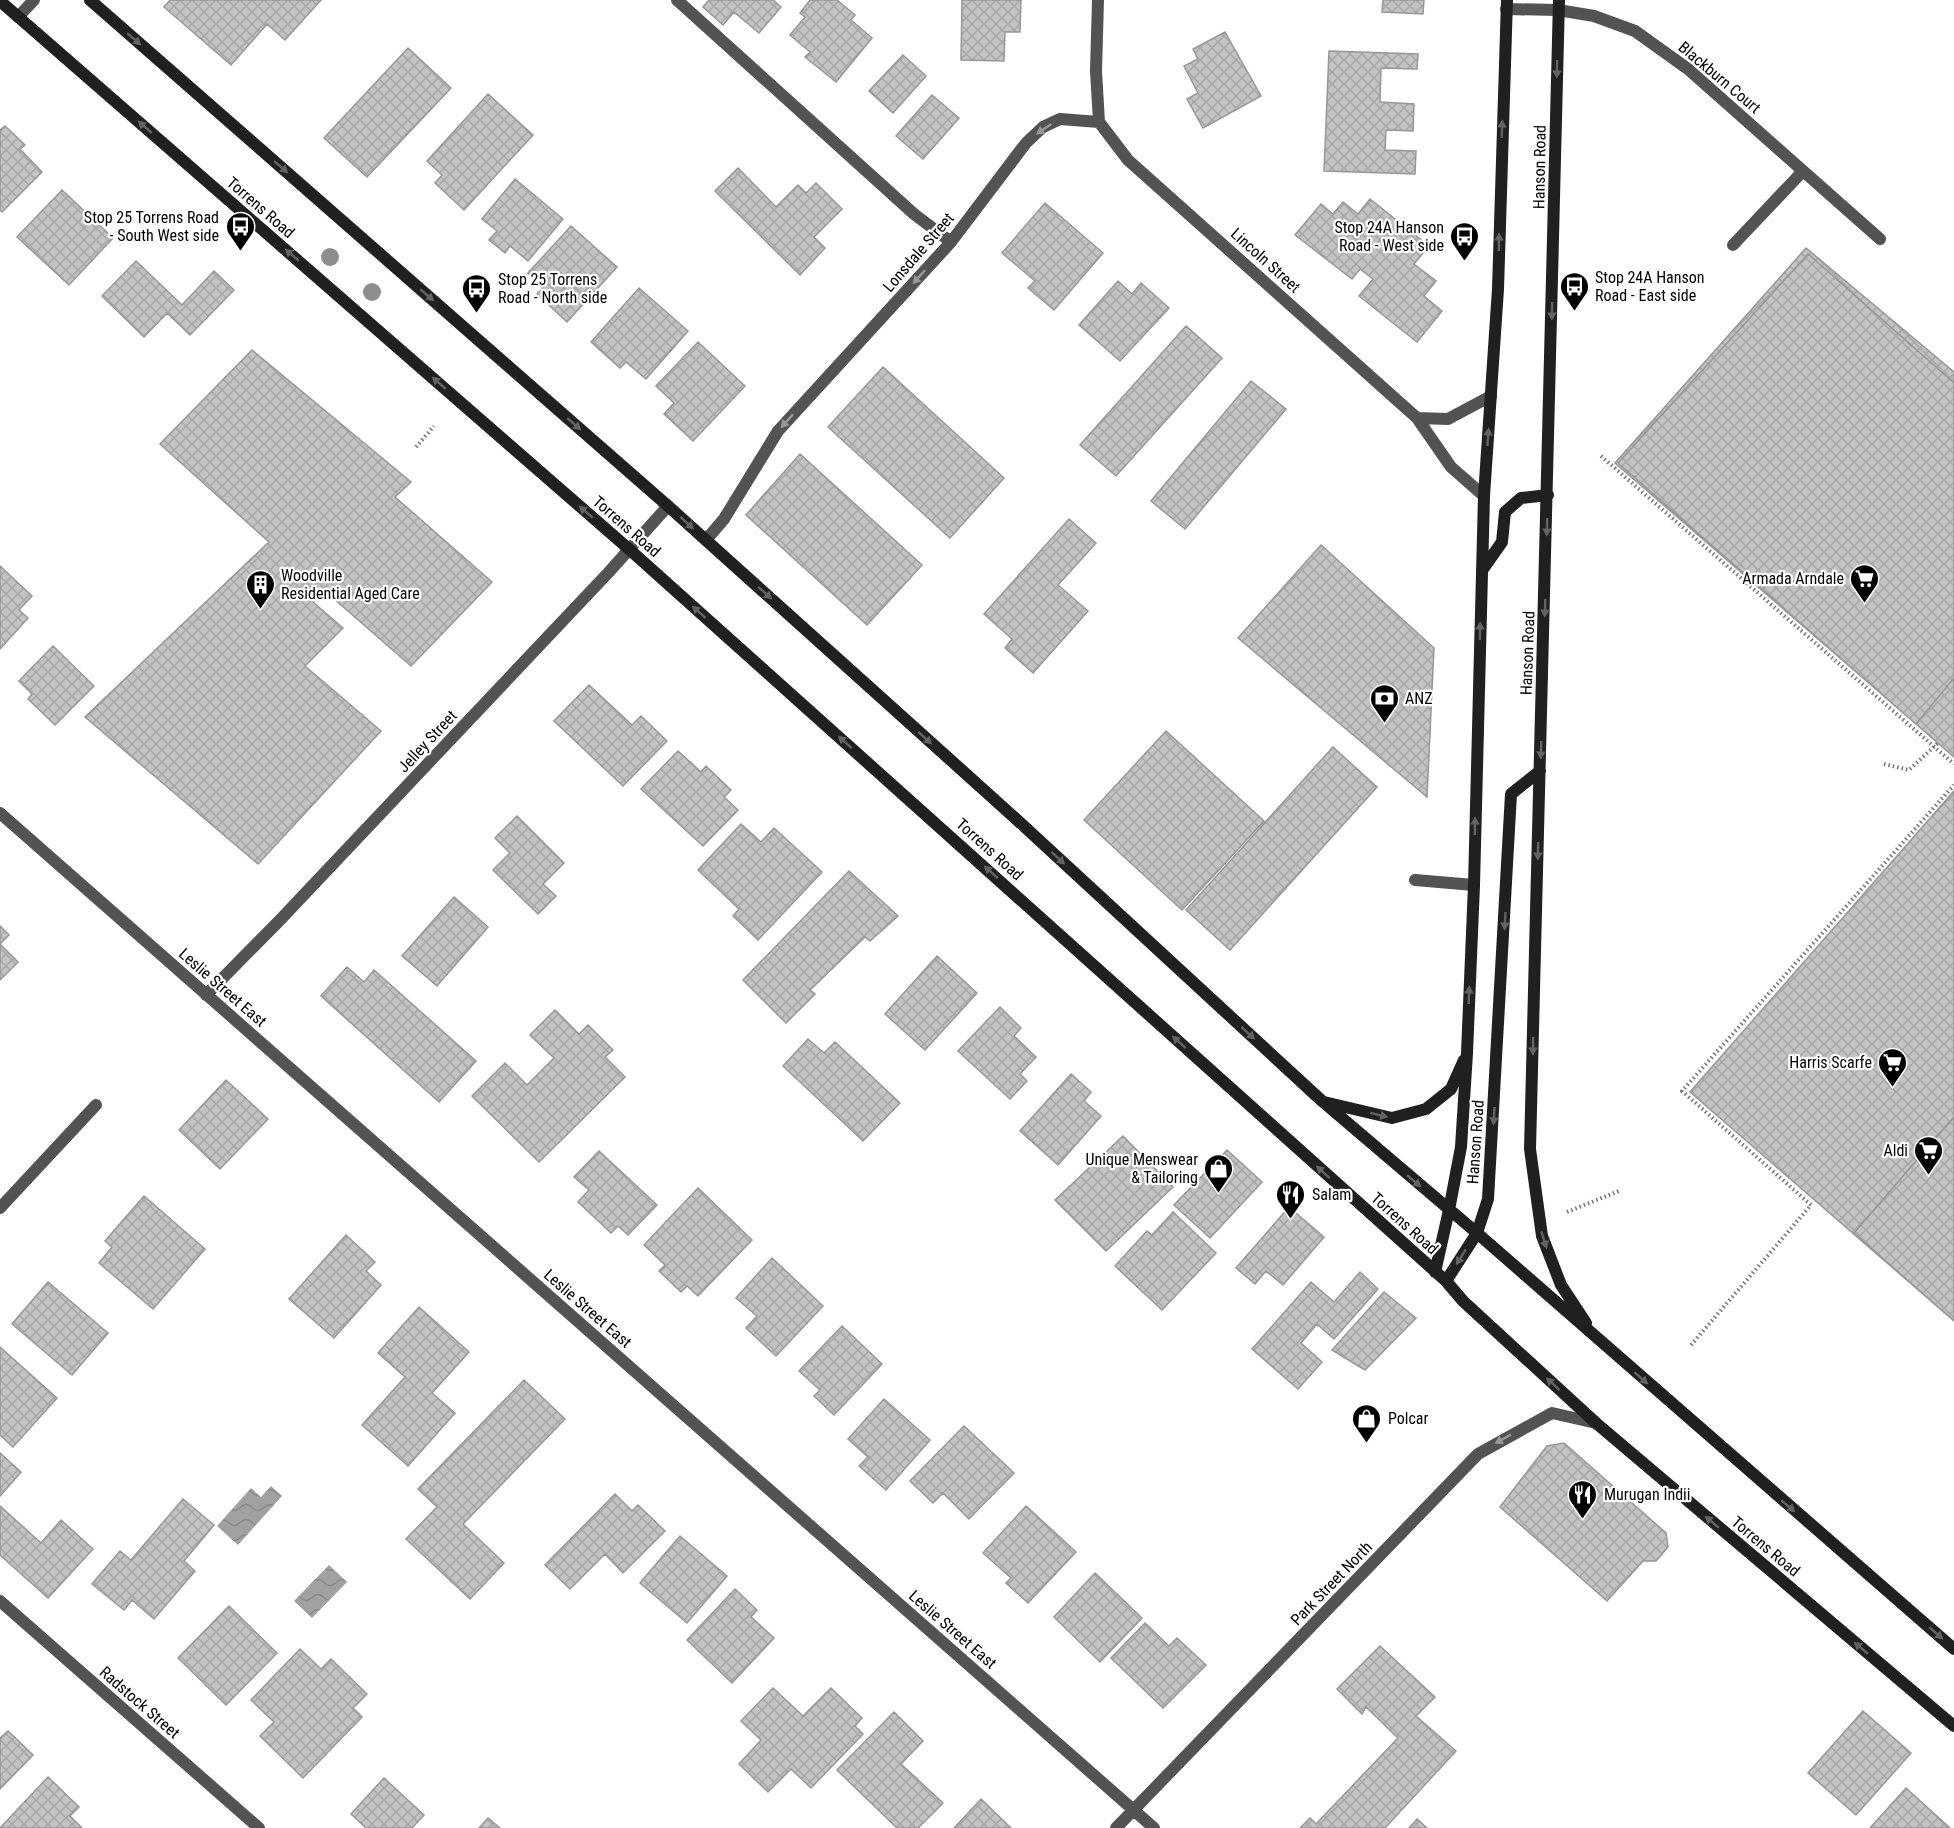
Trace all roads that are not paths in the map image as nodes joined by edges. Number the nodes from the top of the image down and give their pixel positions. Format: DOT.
graph roads {
  1 [pos="34,0"];
  2 [pos="90,0"];
  3 [pos="677,0"];
  4 [pos="1098,0"];
  5 [pos="0,1"];
  6 [pos="1507,5"];
  7 [pos="1559,5"];
  8 [pos="18,17"];
  9 [pos="1099,122"];
  10 [pos="1803,171"];
  11 [pos="1880,239"];
  12 [pos="951,242"];
  13 [pos="1733,245"];
  14 [pos="1491,396"];
  15 [pos="1417,418"];
  16 [pos="1548,495"];
  17 [pos="1484,496"];
  18 [pos="668,506"];
  19 [pos="706,540"];
  20 [pos="630,550"];
  21 [pos="1482,570"];
  22 [pos="1540,771"];
  23 [pos="0,813"];
  24 [pos="1415,880"];
  25 [pos="1474,885"];
  26 [pos="206,994"];
  27 [pos="1467,1053"];
  28 [pos="1322,1101"];
  29 [pos="96,1105"];
  30 [pos="0,1208"];
  31 [pos="1449,1210"];
  32 [pos="1477,1233"];
  33 [pos="1435,1272"];
  34 [pos="1446,1281"];
  35 [pos="1597,1340"];
  36 [pos="1596,1423"];
  37 [pos="0,1601"];
  38 [pos="1954,1649"];
  39 [pos="1954,1726"];
  40 [pos="1134,1810"];
  41 [pos="259,1828"];
  42 [pos="1116,1828"];
  43 [pos="1154,1828"];
  1 -- 8 [label="street"];
  2 -- 18 [label="main road, one-way"];
  3 -- 12 [label="street"];
  4 -- 9 [label="street"];
  5 -- 8 [label="main road, Torrens Road"];
  6 -- 7 [label="street, Blackburn Court"];
  14 -- 6 [label="main road, Hanson Road, one-way"];
  7 -- 10 [label="street, Blackburn Court"];
  7 -- 16 [label="main road, Hanson Road, one-way"];
  20 -- 8 [label="main road, Torrens Road, one-way"];
  9 -- 12 [label="street, Lonsdale Street, one-way"];
  9 -- 15 [label="street, Lincoln Street"];
  10 -- 11 [label="street, Blackburn Court"];
  10 -- 13 [label="street"];
  12 -- 19 [label="street, Lonsdale Street, one-way"];
  14 -- 15 [label="street"];
  17 -- 14 [label="main road, Hanson Road, one-way"];
  15 -- 17 [label="street, Lincoln Street"];
  16 -- 21 [label="main road"];
  16 -- 22 [label="main road, Hanson Road, one-way"];
  17 -- 21 [label="main road, Hanson Road"];
  18 -- 19 [label="main road, one-way"];
  18 -- 20 [label="street, Jelley Street"];
  19 -- 28 [label="main road, one-way"];
  20 -- 26 [label="street, Jelley Street"];
  33 -- 20 [label="main road, Torrens Road, one-way"];
  25 -- 21 [label="main road, Hanson Road, one-way"];
  22 -- 32 [label="main road, Hanson Road, one-way"];
  22 -- 35 [label="main road, one-way"];
  23 -- 26 [label="street, Leslie Street East"];
  24 -- 25 [label="street"];
  27 -- 25 [label="main road, Hanson Road, one-way"];
  26 -- 40 [label="street, Leslie Street East"];
  28 -- 27 [label="main road, one-way"];
  27 -- 31 [label="main road, Hanson Road"];
  28 -- 31 [label="main road, one-way"];
  29 -- 30 [label="street"];
  31 -- 32 [label="main road"];
  31 -- 33 [label="main road, Hanson Road"];
  32 -- 34 [label="main road, Hanson Road, one-way"];
  32 -- 35 [label="main road"];
  33 -- 34 [label="main road, Torrens Road"];
  36 -- 34 [label="main road, Torrens Road, one-way"];
  35 -- 38 [label="main road, one-way"];
  39 -- 36 [label="main road, Torrens Road, one-way"];
  36 -- 40 [label="street, Park Street North, one-way"];
  37 -- 41 [label="street, Radstock Street"];
  40 -- 42 [label="street, Park Street North"];
  40 -- 43 [label="street, Leslie Street East"];
}
